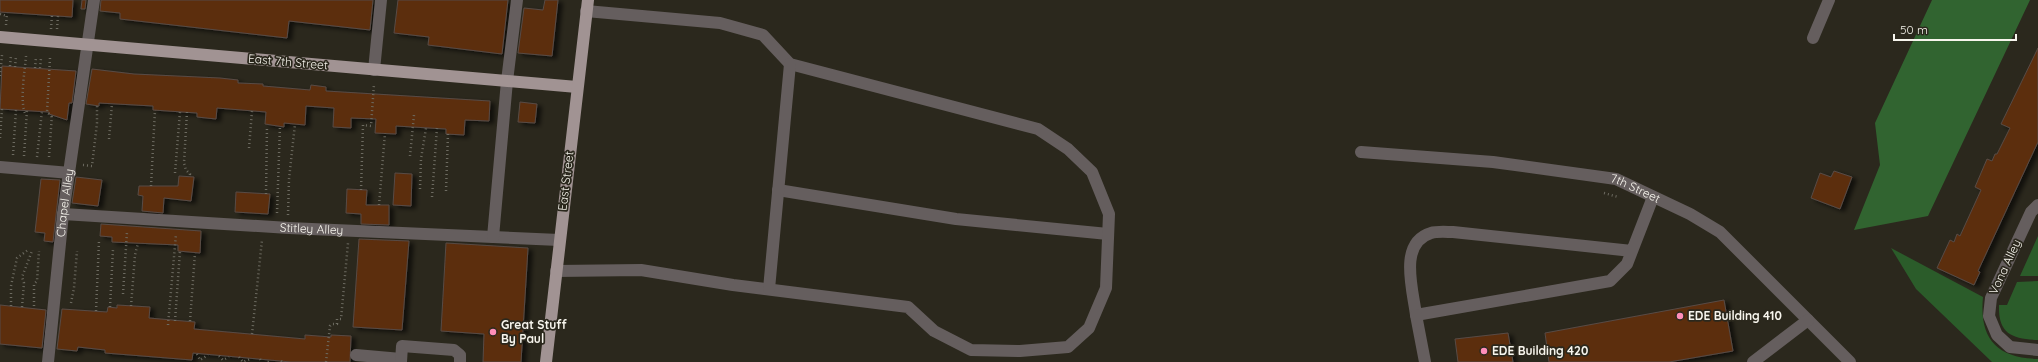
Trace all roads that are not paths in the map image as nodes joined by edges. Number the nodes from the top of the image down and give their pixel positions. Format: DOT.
graph roads {
  1 [pos="94,0"];
  2 [pos="381,0"];
  3 [pos="517,0"];
  4 [pos="1829,0"];
  5 [pos="587,5"];
  6 [pos="0,37"];
  7 [pos="1813,38"];
  8 [pos="87,45"];
  9 [pos="790,64"];
  10 [pos="374,70"];
  11 [pos="507,81"];
  12 [pos="577,87"];
  13 [pos="1361,152"];
  14 [pos="70,168"];
  15 [pos="18,169"];
  16 [pos="778,190"];
  17 [pos="1653,198"];
  18 [pos="2038,205"];
  19 [pos="63,214"];
  20 [pos="1108,234"];
  21 [pos="493,237"];
  22 [pos="559,240"];
  23 [pos="1632,251"];
  24 [pos="556,271"];
  25 [pos="769,290"];
  26 [pos="1416,315"];
  27 [pos="1808,320"];
  28 [pos="2038,350"];
  29 [pos="356,355"];
  30 [pos="401,360"];
  31 [pos="48,362"];
  32 [pos="460,362"];
  33 [pos="546,362"];
  34 [pos="1425,362"];
  35 [pos="1753,362"];
  36 [pos="1850,362"];
  1 -- 8 [label="street, Chapel Alley"];
  2 -- 10 [label="street"];
  3 -- 11 [label="street"];
  4 -- 7 [label="street"];
  5 -- 9 [label="street"];
  5 -- 12 [label="main road, East Street"];
  6 -- 8 [label="main road, East 7th Street"];
  8 -- 10 [label="main road, East 7th Street"];
  8 -- 14 [label="street, Chapel Alley"];
  9 -- 16 [label="street"];
  9 -- 20 [label="street"];
  10 -- 11 [label="main road, East 7th Street"];
  11 -- 12 [label="main road, East 7th Street"];
  11 -- 21 [label="street"];
  12 -- 22 [label="main road, East Street"];
  13 -- 17 [label="street, 7th Street"];
  14 -- 15 [label="street"];
  14 -- 19 [label="street, Chapel Alley"];
  16 -- 20 [label="street"];
  16 -- 25 [label="street"];
  17 -- 23 [label="street"];
  17 -- 27 [label="street, 7th Street"];
  18 -- 28 [label="street, Vona Alley"];
  19 -- 21 [label="street, Stitley Alley"];
  19 -- 31 [label="street, Chapel Alley"];
  20 -- 25 [label="street"];
  21 -- 22 [label="street, Stitley Alley"];
  22 -- 24 [label="main road, East Street"];
  23 -- 26 [label="street"];
  23 -- 26 [label="street"];
  24 -- 25 [label="street"];
  24 -- 33 [label="main road, East Street"];
  26 -- 34 [label="street"];
  27 -- 35 [label="street"];
  27 -- 36 [label="street, 7th Street"];
  29 -- 30 [label="street"];
  30 -- 32 [label="street"];
}
